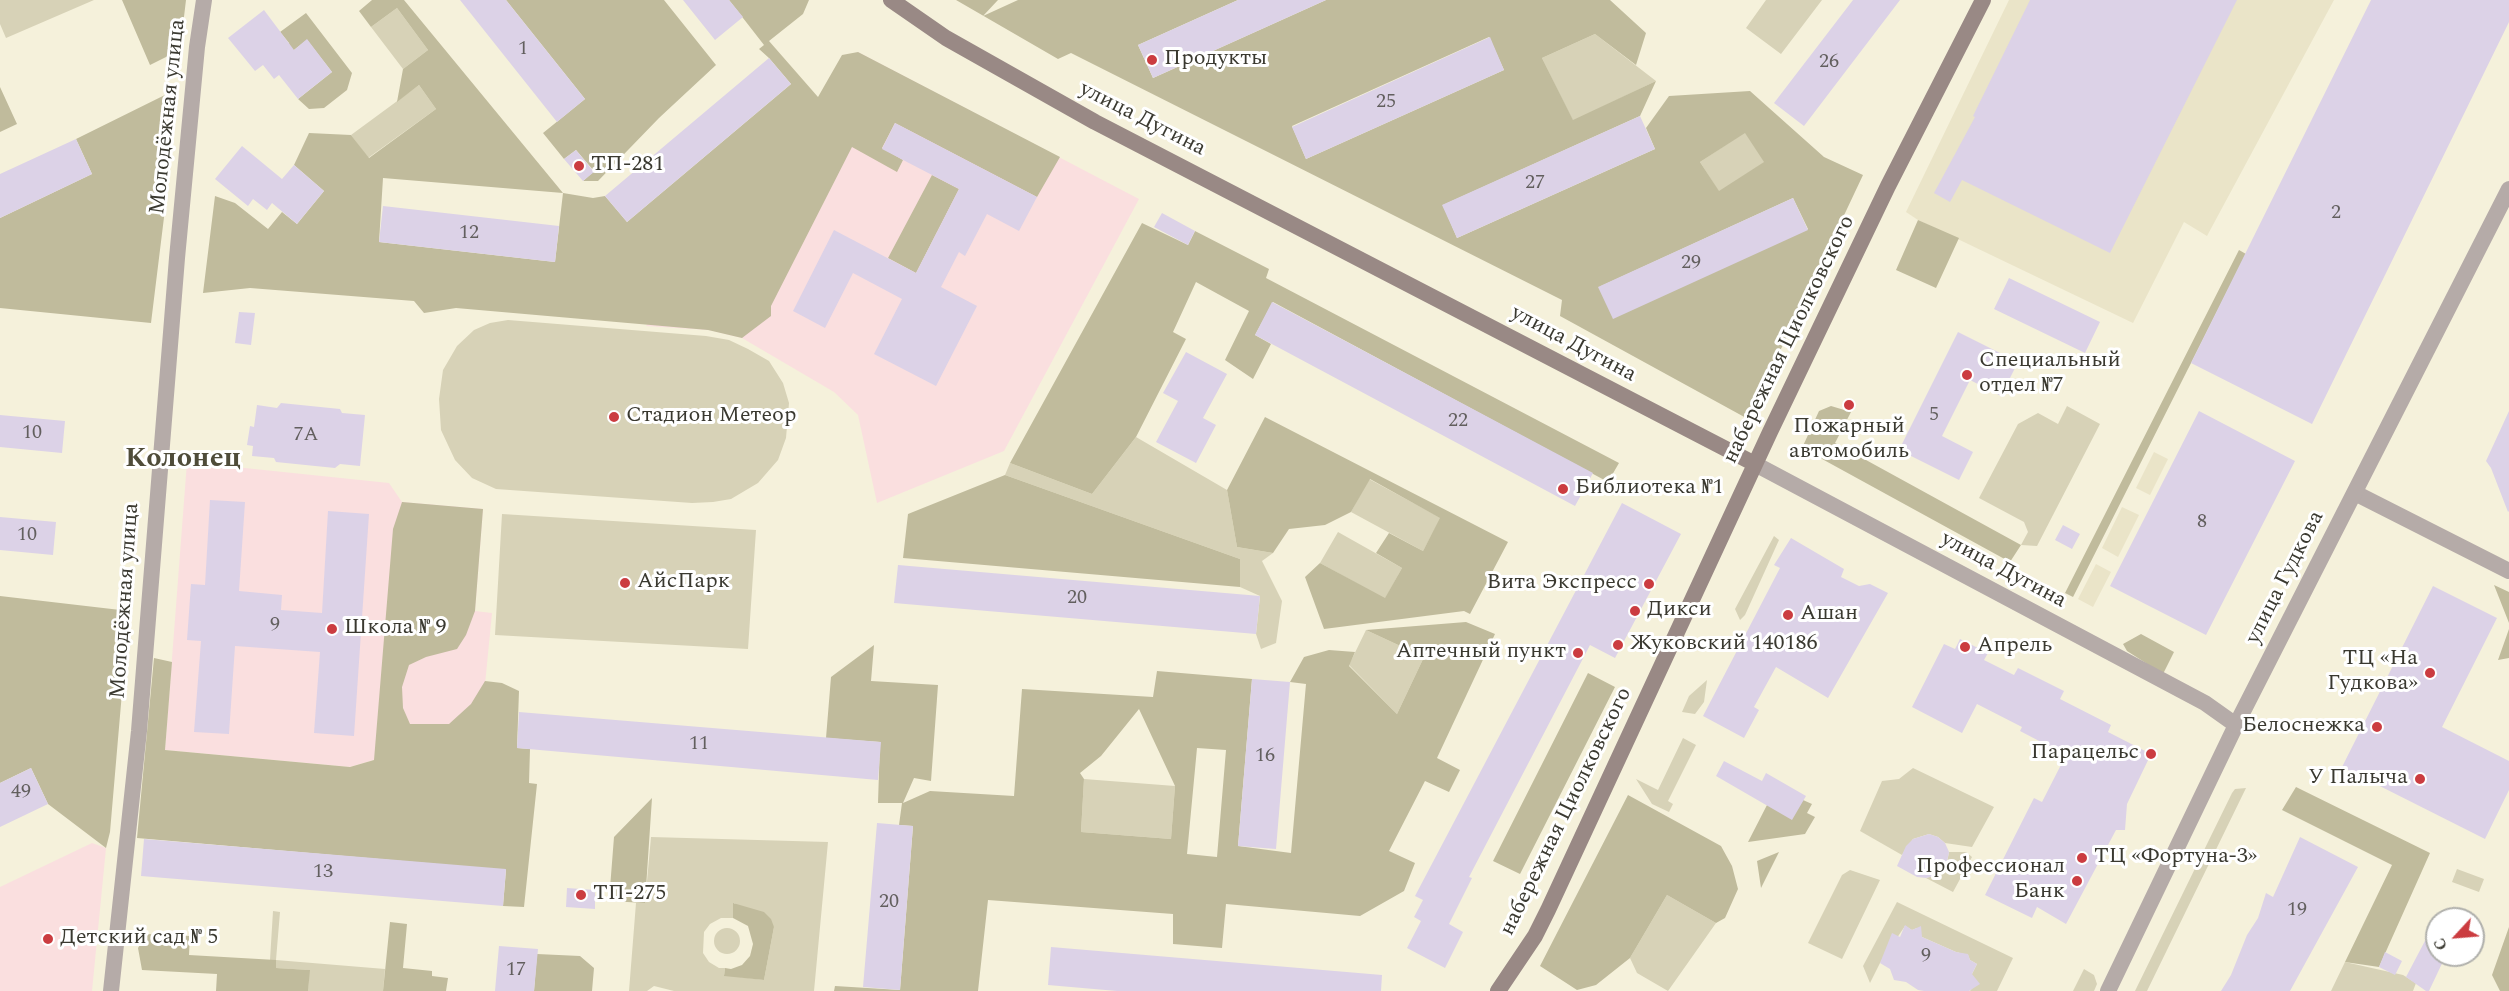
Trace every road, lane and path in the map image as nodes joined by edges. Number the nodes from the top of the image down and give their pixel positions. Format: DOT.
graph roads {
  1 [pos="204,0"];
  2 [pos="891,0"];
  3 [pos="1983,0"];
  4 [pos="2509,189"];
  5 [pos="1755,464"];
  6 [pos="2355,493"];
  7 [pos="2509,571"];
  8 [pos="2236,725"];
  9 [pos="111,991"];
  10 [pos="1498,991"];
  11 [pos="2108,991"];
  1 -- 9 [label="street, Молодёжная улица"];
  2 -- 5 [label="main road, улица Дугина"];
  3 -- 5 [label="main road, набережная Циолковского"];
  4 -- 6 [label="street, улица Гудкова"];
  5 -- 8 [label="street, улица Дугина"];
  5 -- 10 [label="main road, набережная Циолковского"];
  6 -- 7 [label="street"];
  6 -- 8 [label="street, улица Гудкова"];
  8 -- 11 [label="street, улица Гудкова"];
}
